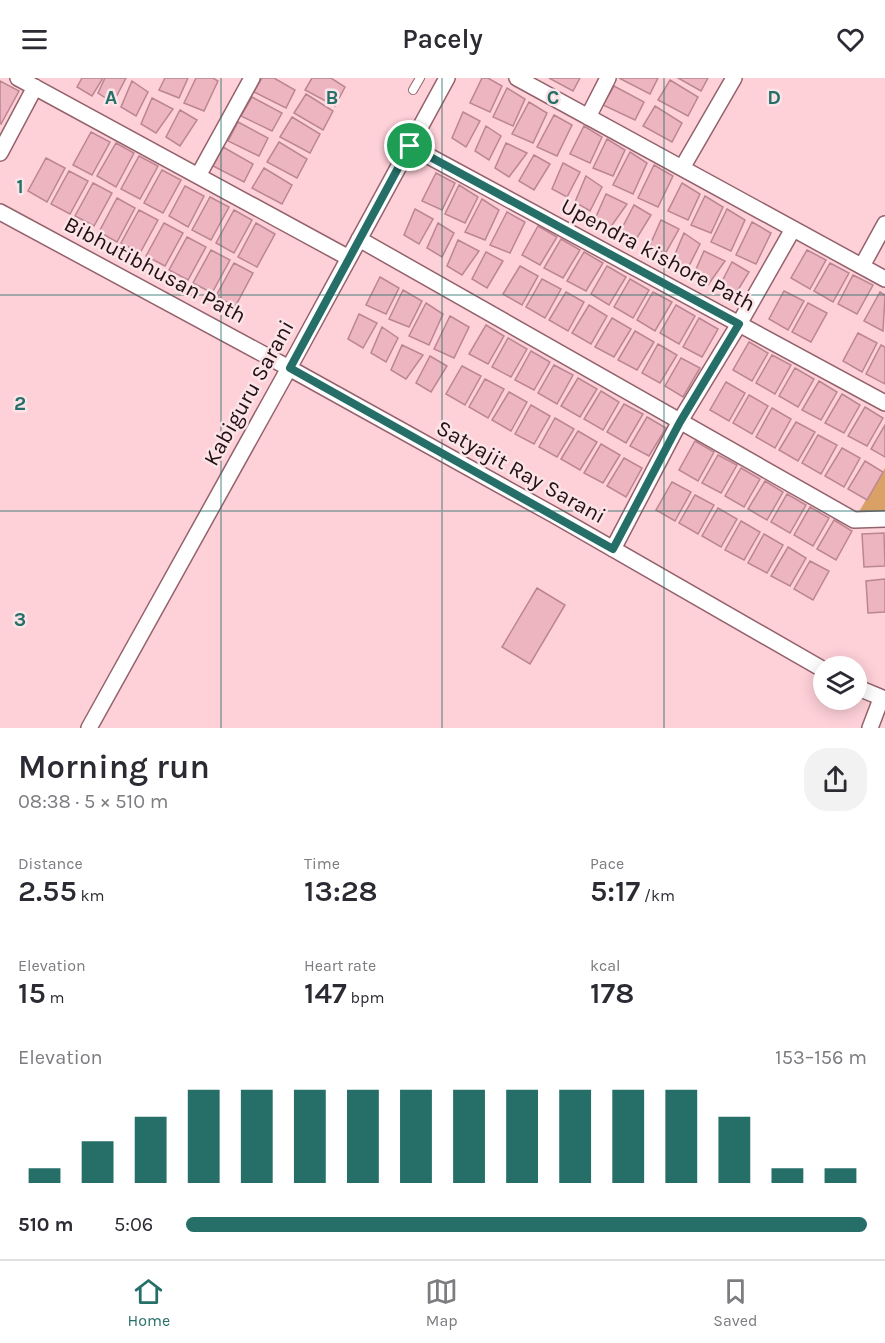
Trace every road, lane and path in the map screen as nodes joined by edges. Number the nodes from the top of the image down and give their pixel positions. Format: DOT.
graph roads {
  1 [pos="18,78"];
  2 [pos="251,78"];
  3 [pos="420,78"];
  4 [pos="447,78"];
  5 [pos="517,78"];
  6 [pos="609,78"];
  7 [pos="734,78"];
  8 [pos="35,87"];
  9 [pos="413,90"];
  10 [pos="588,117"];
  11 [pos="410,146"];
  12 [pos="0,153"];
  13 [pos="682,168"];
  14 [pos="198,177"];
  15 [pos="0,212"];
  16 [pos="885,224"];
  17 [pos="793,229"];
  18 [pos="359,239"];
  19 [pos="349,258"];
  20 [pos="861,266"];
  21 [pos="885,279"];
  22 [pos="739,324"];
  23 [pos="290,368"];
  24 [pos="885,403"];
  25 [pos="680,422"];
  26 [pos="885,519"];
  27 [pos="613,549"];
  28 [pos="813,664"];
  29 [pos="867,692"];
  30 [pos="883,699"];
  31 [pos="89,728"];
  32 [pos="870,728"];
  1 -- 8 [label="street"];
  2 -- 14 [label="street"];
  3 -- 9 [label="lane"];
  4 -- 11 [label="street, Kabiguru Sarani"];
  5 -- 10 [label="street"];
  6 -- 10 [label="street"];
  7 -- 13 [label="street"];
  8 -- 12 [label="street"];
  8 -- 14 [label="street"];
  10 -- 13 [label="street"];
  11 -- 18 [label="street, Kabiguru Sarani"];
  11 -- 22 [label="street, Upendra kishore Path"];
  13 -- 17 [label="street"];
  14 -- 19 [label="street"];
  15 -- 23 [label="street, Bibhutibhusan Path"];
  16 -- 20 [label="street"];
  17 -- 20 [label="street"];
  17 -- 22 [label="street"];
  18 -- 19 [label="street, Kabiguru Sarani"];
  18 -- 25 [label="street"];
  19 -- 23 [label="street, Kabiguru Sarani"];
  20 -- 21 [label="street"];
  22 -- 24 [label="street, Upendra kishore Path"];
  22 -- 25 [label="street"];
  23 -- 27 [label="street, Satyajit Ray Sarani"];
  23 -- 31 [label="street, Kabiguru Sarani"];
  25 -- 26 [label="street"];
  25 -- 27 [label="street"];
  27 -- 28 [label="street, Satyajit Ray Sarani"];
  29 -- 30 [label="street"];
  30 -- 32 [label="street"];
}
